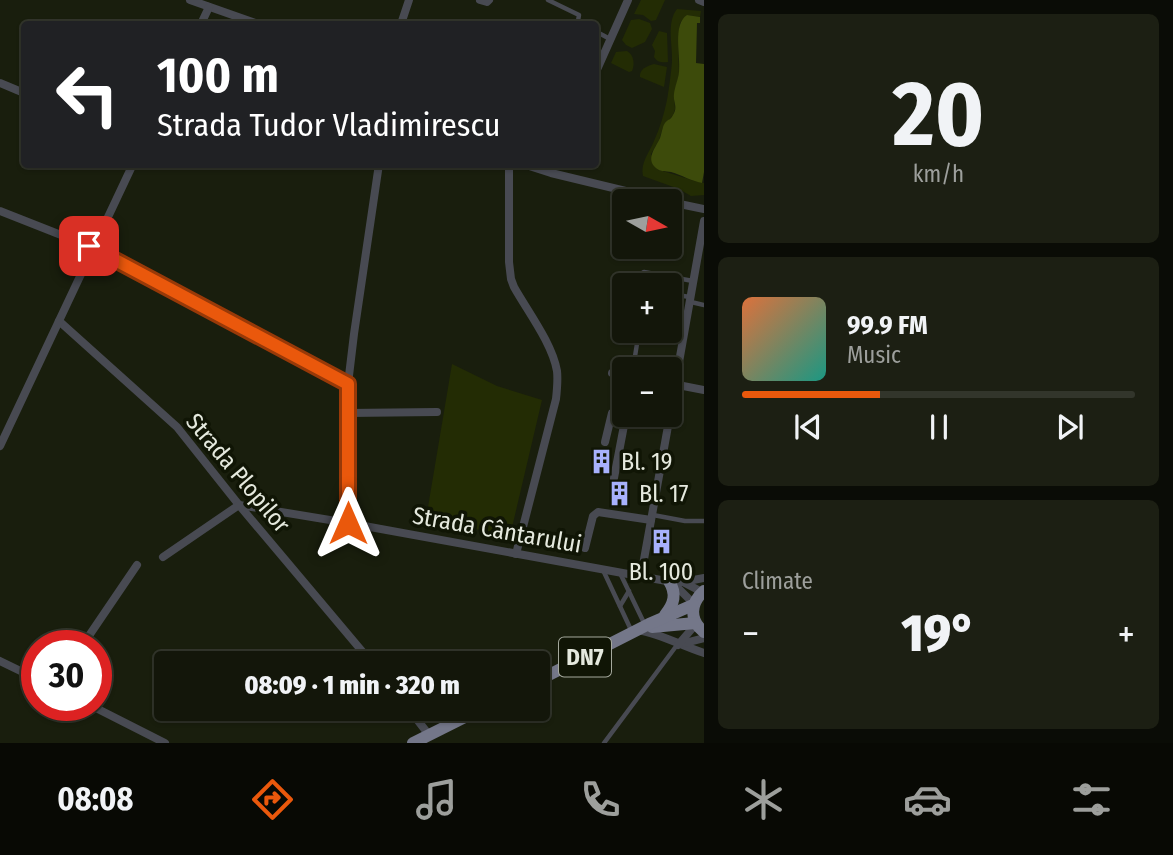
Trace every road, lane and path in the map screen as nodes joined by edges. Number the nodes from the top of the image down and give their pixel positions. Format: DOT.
graph roads {
  1 [pos="190,0"];
  2 [pos="409,0"];
  3 [pos="480,0"];
  4 [pos="489,0"];
  5 [pos="548,0"];
  6 [pos="628,0"];
  7 [pos="209,7"];
  8 [pos="202,21"];
  9 [pos="249,21"];
  10 [pos="402,21"];
  11 [pos="579,21"];
  12 [pos="599,33"];
  13 [pos="610,39"];
  14 [pos="599,65"];
  15 [pos="0,83"];
  16 [pos="21,92"];
  17 [pos="131,168"];
  18 [pos="378,168"];
  19 [pos="509,168"];
  20 [pos="553,169"];
  21 [pos="623,189"];
  22 [pos="682,205"];
  23 [pos="704,209"];
  24 [pos="0,211"];
  25 [pos="704,220"];
  26 [pos="94,248"];
  27 [pos="682,279"];
  28 [pos="693,281"];
  29 [pos="682,298"];
  30 [pos="690,300"];
  31 [pos="704,305"];
  32 [pos="59,321"];
  33 [pos="678,357"];
  34 [pos="348,384"];
  35 [pos="682,386"];
  36 [pos="704,390"];
  37 [pos="437,412"];
  38 [pos="348,413"];
  39 [pos="612,413"];
  40 [pos="623,427"];
  41 [pos="668,427"];
  42 [pos="605,442"];
  43 [pos="0,446"];
  44 [pos="614,478"];
  45 [pos="239,505"];
  46 [pos="651,517"];
  47 [pos="704,521"];
  48 [pos="348,523"];
  49 [pos="585,548"];
  50 [pos="516,554"];
  51 [pos="163,556"];
  52 [pos="137,565"];
  53 [pos="603,569"];
  54 [pos="620,572"];
  55 [pos="641,576"];
  56 [pos="704,578"];
  57 [pos="671,582"];
  58 [pos="684,582"];
  59 [pos="629,591"];
  60 [pos="703,592"];
  61 [pos="694,604"];
  62 [pos="620,607"];
  63 [pos="663,617"];
  64 [pos="698,626"];
  65 [pos="639,629"];
  66 [pos="93,630"];
  67 [pos="704,638"];
  68 [pos="678,645"];
  69 [pos="362,651"];
  70 [pos="704,653"];
  71 [pos="0,660"];
  72 [pos="21,671"];
  73 [pos="550,674"];
  74 [pos="112,716"];
  75 [pos="418,721"];
  76 [pos="457,721"];
  77 [pos="429,735"];
  78 [pos="165,743"];
  79 [pos="413,743"];
  80 [pos="604,743"];
  1 -- 7 [label="street"];
  2 -- 10 [label="street"];
  3 -- 4 [label="street"];
  5 -- 11 [label="lane"];
  6 -- 13 [label="street"];
  7 -- 8 [label="street"];
  7 -- 9 [label="street"];
  12 -- 13 [label="lane"];
  13 -- 14 [label="street"];
  15 -- 16 [label="street"];
  17 -- 26 [label="street"];
  18 -- 34 [label="street"];
  19 -- 50 [label="street"];
  20 -- 21 [label="street"];
  22 -- 23 [label="street"];
  24 -- 26 [label="street"];
  25 -- 28 [label="street"];
  26 -- 32 [label="street"];
  26 -- 34 [label="street"];
  27 -- 28 [label="lane"];
  28 -- 30 [label="street"];
  29 -- 30 [label="lane"];
  30 -- 31 [label="lane"];
  30 -- 33 [label="street"];
  32 -- 43 [label="street"];
  32 -- 45 [label="street, Strada Plopilor"];
  34 -- 38 [label="street"];
  35 -- 36 [label="street"];
  37 -- 38 [label="street"];
  38 -- 48 [label="street"];
  39 -- 42 [label="street"];
  40 -- 44 [label="street"];
  41 -- 46 [label="street"];
  45 -- 48 [label="street, Strada Cântarului"];
  45 -- 51 [label="street"];
  45 -- 69 [label="street, Strada Plopilor"];
  46 -- 47 [label="lane"];
  46 -- 49 [label="street"];
  46 -- 55 [label="street"];
  48 -- 50 [label="street, Strada Cântarului"];
  50 -- 53 [label="street, Strada Cântarului"];
  52 -- 66 [label="street"];
  53 -- 54 [label="street, Strada Cântarului"];
  53 -- 62 [label="lane"];
  54 -- 55 [label="street, Strada Cântarului"];
  54 -- 59 [label="lane"];
  55 -- 57 [label="street, Strada Cântarului"];
  56 -- 58 [label="street"];
  57 -- 58 [label="street, Strada Cântarului"];
  57 -- 61 [label="street"];
  57 -- 63 [label="main road"];
  58 -- 60 [label="street, Strada Cântarului"];
  59 -- 62 [label="lane"];
  59 -- 65 [label="lane"];
  60 -- 61 [label="main road"];
  61 -- 63 [label="main road, DN7"];
  61 -- 64 [label="main road"];
  62 -- 65 [label="lane"];
  63 -- 65 [label="main road, DN7"];
  64 -- 65 [label="main road"];
  64 -- 68 [label="street"];
  65 -- 68 [label="street"];
  65 -- 73 [label="main road, DN7"];
  67 -- 68 [label="street"];
  68 -- 70 [label="street"];
  68 -- 80 [label="lane"];
  71 -- 72 [label="street"];
  74 -- 78 [label="street"];
  75 -- 77 [label="street"];
  76 -- 77 [label="main road"];
  77 -- 79 [label="main road"];
}
